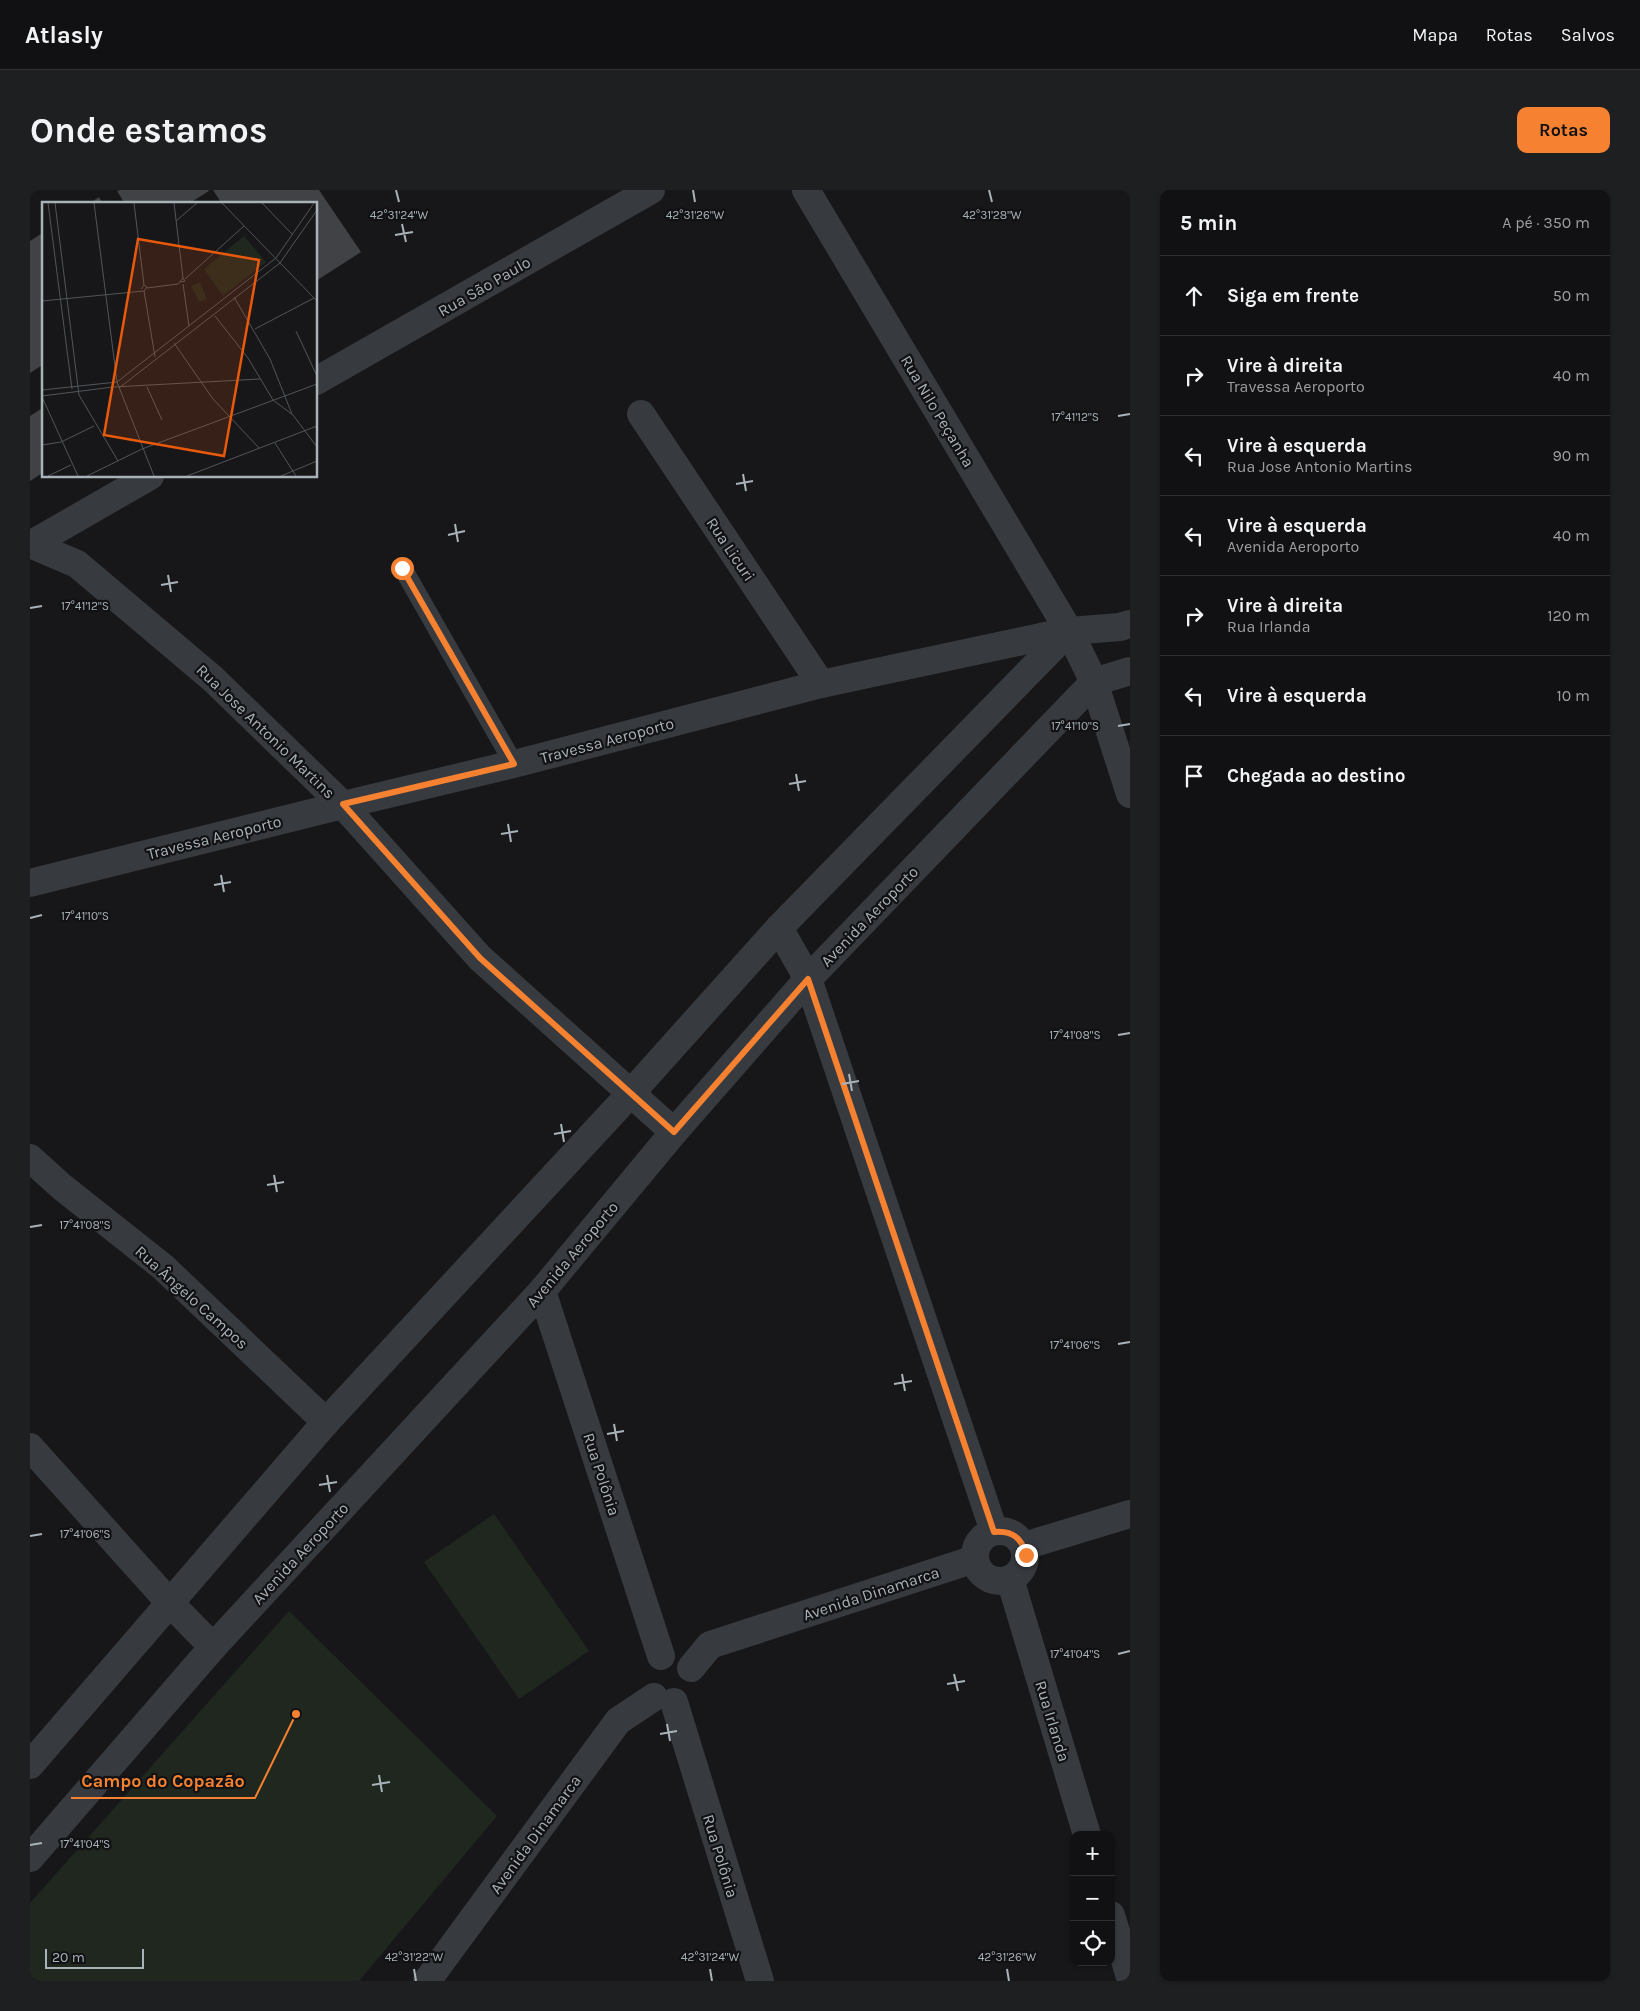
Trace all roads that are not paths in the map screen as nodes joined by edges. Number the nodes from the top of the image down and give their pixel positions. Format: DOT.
graph roads {
  1 [pos="651,190"];
  2 [pos="806,190"];
  3 [pos="318,380"];
  4 [pos="641,414"];
  5 [pos="146,478"];
  6 [pos="30,544"];
  7 [pos="402,568"];
  8 [pos="1130,624"];
  9 [pos="1069,631"];
  10 [pos="1130,671"];
  11 [pos="1094,682"];
  12 [pos="821,684"];
  13 [pos="514,764"];
  14 [pos="1130,794"];
  15 [pos="343,804"];
  16 [pos="30,883"];
  17 [pos="779,928"];
  18 [pos="808,979"];
  19 [pos="631,1093"];
  20 [pos="674,1132"];
  21 [pos="30,1158"];
  22 [pos="542,1291"];
  23 [pos="326,1422"];
  24 [pos="30,1447"];
  25 [pos="1130,1514"];
  26 [pos="994,1532"];
  27 [pos="1024,1546"];
  28 [pos="976,1559"];
  29 [pos="1010,1579"];
  30 [pos="170,1603"];
  31 [pos="213,1647"];
  32 [pos="661,1656"];
  33 [pos="691,1668"];
  34 [pos="664,1700"];
  35 [pos="30,1765"];
  36 [pos="1086,1831"];
  37 [pos="30,1858"];
  38 [pos="1113,1921"];
  39 [pos="1130,1977"];
  40 [pos="427,1981"];
  41 [pos="760,1981"];
  1 -- 3 [label="street, Rua São Paulo"];
  2 -- 9 [label="street, Rua Nilo Peçanha"];
  4 -- 12 [label="street, Rua Licuri"];
  5 -- 6 [label="street"];
  6 -- 15 [label="street, Rua Jose Antonio Martins"];
  7 -- 13 [label="lane"];
  8 -- 9 [label="street"];
  9 -- 11 [label="street, Rua Nilo Peçanha"];
  9 -- 12 [label="street, Travessa Aeroporto"];
  9 -- 17 [label="street"];
  10 -- 11 [label="street, Avenida Aeroporto"];
  11 -- 14 [label="street, Rua Nilo Peçanha"];
  11 -- 18 [label="street, Avenida Aeroporto"];
  12 -- 13 [label="street, Travessa Aeroporto"];
  13 -- 15 [label="street, Travessa Aeroporto"];
  15 -- 16 [label="street, Travessa Aeroporto"];
  15 -- 19 [label="street, Rua Jose Antonio Martins"];
  17 -- 18 [label="street"];
  17 -- 19 [label="street"];
  18 -- 20 [label="street, Avenida Aeroporto"];
  18 -- 26 [label="street"];
  19 -- 20 [label="street, Rua Jose Antonio Martins"];
  19 -- 23 [label="street"];
  20 -- 22 [label="street, Avenida Aeroporto"];
  21 -- 23 [label="street, Rua Ângelo Campos"];
  22 -- 31 [label="street, Avenida Aeroporto"];
  22 -- 32 [label="street, Rua Polônia"];
  23 -- 30 [label="street"];
  24 -- 30 [label="street"];
  25 -- 27 [label="street"];
  26 -- 27 [label="street"];
  26 -- 28 [label="street"];
  27 -- 29 [label="street"];
  28 -- 29 [label="street"];
  28 -- 33 [label="street, Avenida Dinamarca"];
  29 -- 36 [label="street, Rua Irlanda"];
  30 -- 31 [label="street"];
  30 -- 35 [label="street"];
  31 -- 37 [label="street, Avenida Aeroporto"];
  32 -- 33 [label="street"];
  32 -- 34 [label="street"];
  33 -- 34 [label="street"];
  34 -- 40 [label="street, Avenida Dinamarca"];
  34 -- 41 [label="street, Rua Polônia"];
  38 -- 39 [label="street"];
}
